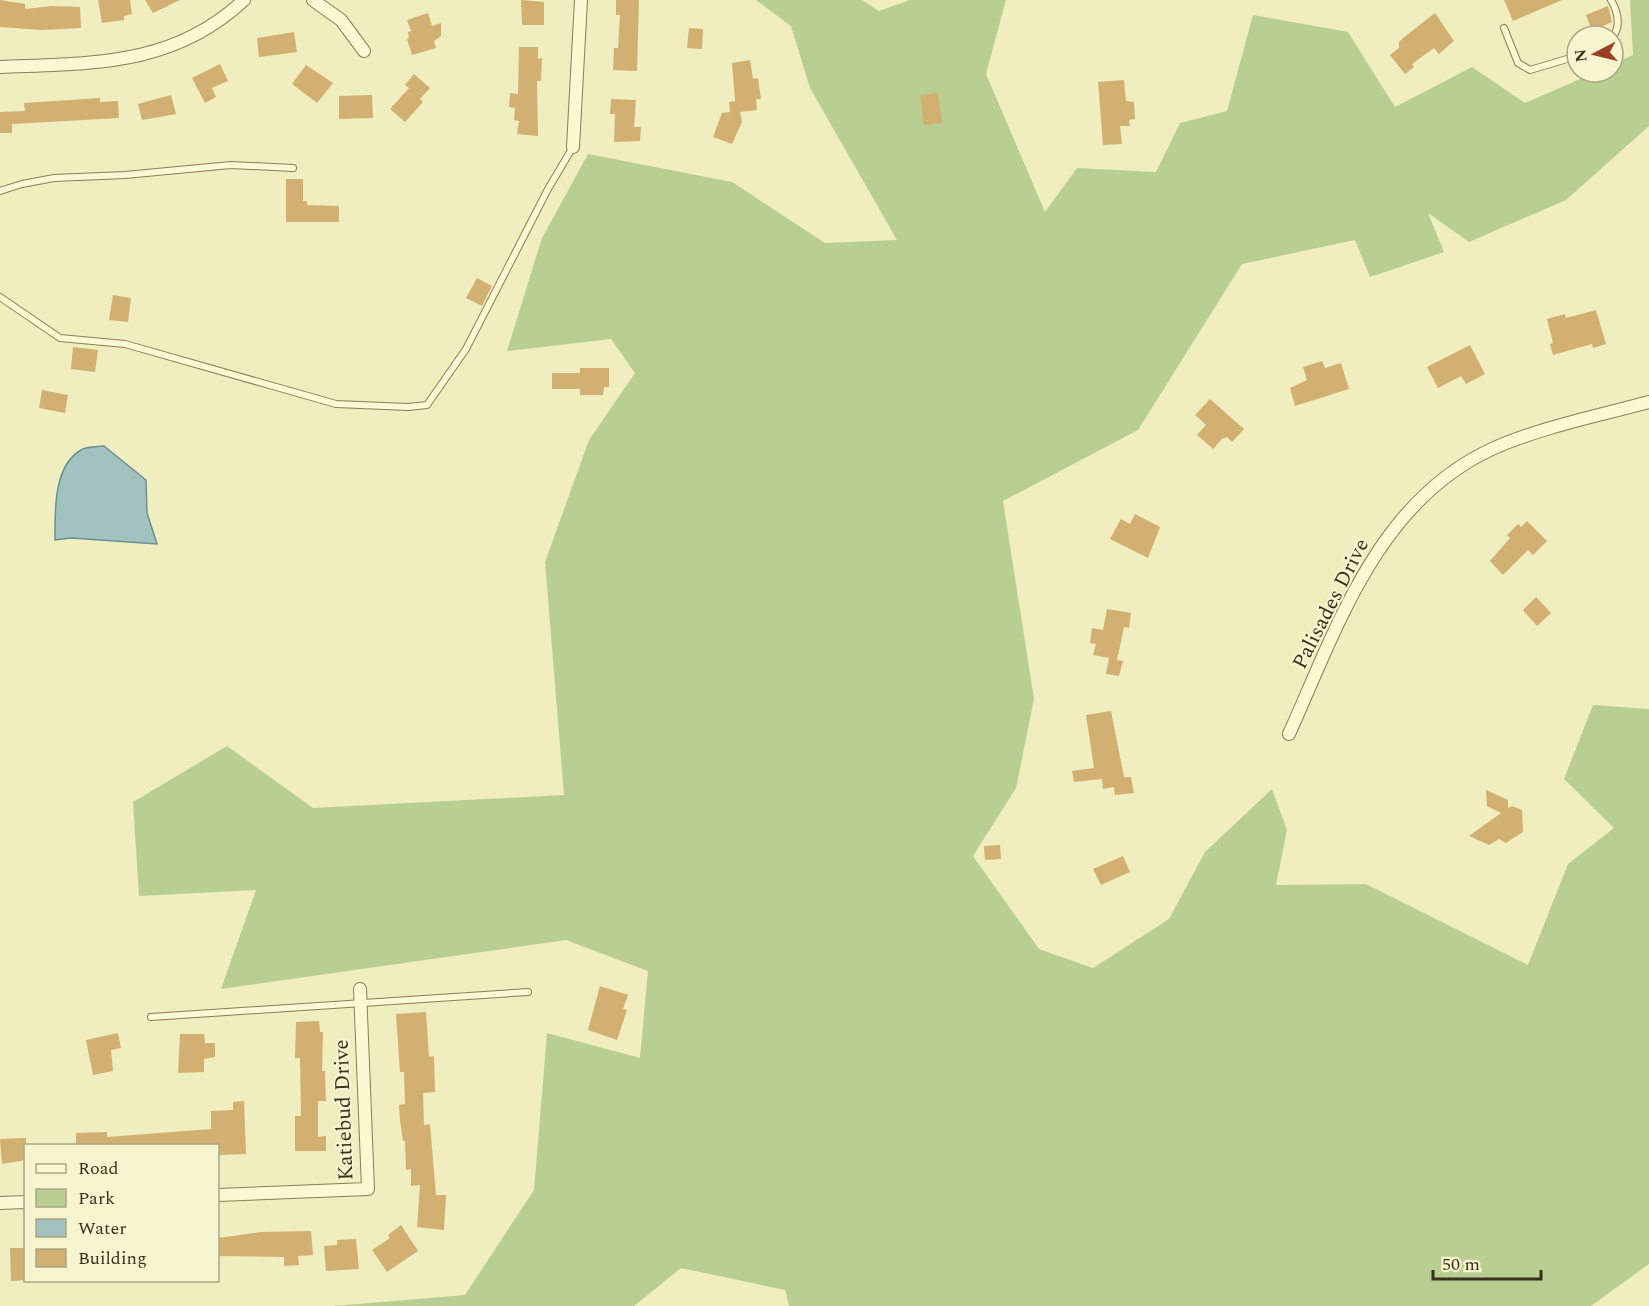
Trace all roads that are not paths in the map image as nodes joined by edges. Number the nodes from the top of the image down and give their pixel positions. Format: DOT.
graph roads {
  1 [pos="244,0"];
  2 [pos="314,0"];
  3 [pos="580,0"];
  4 [pos="1611,0"];
  5 [pos="1618,24"];
  6 [pos="1504,28"];
  7 [pos="364,51"];
  8 [pos="1565,60"];
  9 [pos="0,67"];
  10 [pos="573,147"];
  11 [pos="293,168"];
  12 [pos="0,191"];
  13 [pos="0,297"];
  14 [pos="1649,402"];
  15 [pos="1288,734"];
  16 [pos="360,989"];
  17 [pos="528,992"];
  18 [pos="360,1002"];
  19 [pos="151,1017"];
  20 [pos="219,1195"];
  21 [pos="24,1202"];
  22 [pos="0,1203"];
  1 -- 9 [label="street"];
  2 -- 7 [label="street"];
  3 -- 10 [label="street"];
  4 -- 5 [label="lane"];
  6 -- 8 [label="lane"];
  10 -- 13 [label="lane"];
  11 -- 12 [label="lane"];
  14 -- 15 [label="street, Palisades Drive"];
  16 -- 18 [label="street, Katiebud Drive"];
  17 -- 18 [label="lane"];
  18 -- 19 [label="lane"];
  18 -- 20 [label="street, Katiebud Drive"];
  21 -- 22 [label="street"];
}
